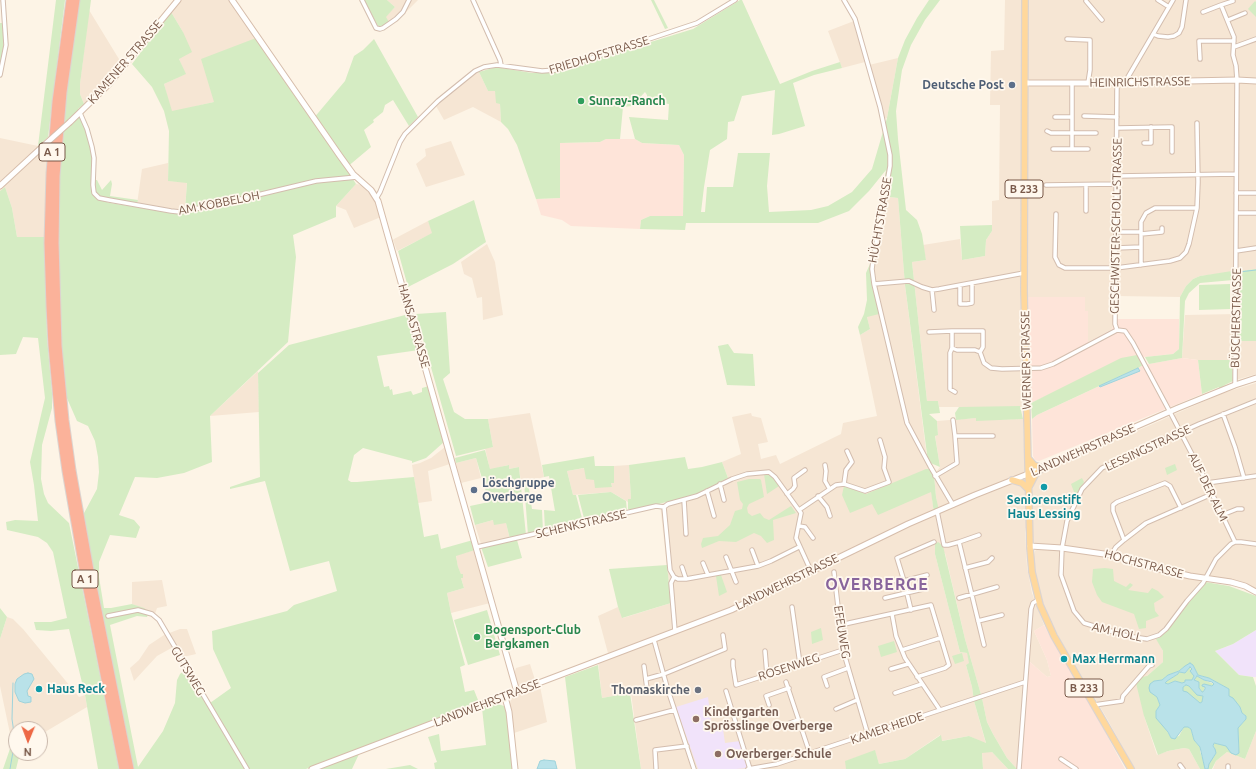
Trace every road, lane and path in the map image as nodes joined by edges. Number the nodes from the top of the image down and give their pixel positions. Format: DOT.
graph roads {
  1 [pos="2,0"];
  2 [pos="70,0"];
  3 [pos="76,0"];
  4 [pos="178,0"];
  5 [pos="232,0"];
  6 [pos="362,0"];
  7 [pos="409,0"];
  8 [pos="473,0"];
  9 [pos="735,0"];
  10 [pos="844,0"];
  11 [pos="1025,0"];
  12 [pos="1086,0"];
  13 [pos="1158,0"];
  14 [pos="1173,0"];
  15 [pos="1186,0"];
  16 [pos="1233,1"];
  17 [pos="1221,5"];
  18 [pos="1169,7"];
  19 [pos="1203,12"];
  20 [pos="1245,13"];
  21 [pos="1102,20"];
  22 [pos="1228,20"];
  23 [pos="2,22"];
  24 [pos="1153,34"];
  25 [pos="1067,39"];
  26 [pos="1256,39"];
  27 [pos="1234,41"];
  28 [pos="1234,47"];
  29 [pos="1200,59"];
  30 [pos="501,65"];
  31 [pos="0,75"];
  32 [pos="1237,80"];
  33 [pos="1256,81"];
  34 [pos="1126,82"];
  35 [pos="1025,83"];
  36 [pos="1072,83"];
  37 [pos="1088,83"];
  38 [pos="1117,83"];
  39 [pos="80,113"];
  40 [pos="1084,116"];
  41 [pos="1055,117"];
  42 [pos="1072,117"];
  43 [pos="1117,117"];
  44 [pos="1197,123"];
  45 [pos="1151,127"];
  46 [pos="1117,128"];
  47 [pos="1047,131"];
  48 [pos="1072,133"];
  49 [pos="1096,133"];
  50 [pos="1144,143"];
  51 [pos="1151,143"];
  52 [pos="1156,143"];
  53 [pos="1054,149"];
  54 [pos="1072,149"];
  55 [pos="1088,149"];
  56 [pos="1172,152"];
  57 [pos="1236,174"];
  58 [pos="1198,175"];
  59 [pos="1117,176"];
  60 [pos="357,177"];
  61 [pos="1,184"];
  62 [pos="1086,184"];
  63 [pos="1117,184"];
  64 [pos="1046,185"];
  65 [pos="1236,193"];
  66 [pos="1256,193"];
  67 [pos="376,197"];
  68 [pos="1197,208"];
  69 [pos="1086,211"];
  70 [pos="1236,213"];
  71 [pos="1256,213"];
  72 [pos="1056,214"];
  73 [pos="1162,228"];
  74 [pos="1116,232"];
  75 [pos="1141,233"];
  76 [pos="1141,247"];
  77 [pos="1116,248"];
  78 [pos="1256,248"];
  79 [pos="1236,251"];
  80 [pos="1141,265"];
  81 [pos="1116,268"];
  82 [pos="1024,273"];
  83 [pos="874,284"];
  84 [pos="972,284"];
  85 [pos="960,286"];
  86 [pos="932,290"];
  87 [pos="934,310"];
  88 [pos="1117,330"];
  89 [pos="929,332"];
  90 [pos="952,332"];
  91 [pos="952,348"];
  92 [pos="980,352"];
  93 [pos="1026,369"];
  94 [pos="1256,378"];
  95 [pos="1235,385"];
  96 [pos="955,392"];
  97 [pos="1256,402"];
  98 [pos="1170,412"];
  99 [pos="1223,414"];
  100 [pos="953,420"];
  101 [pos="1181,433"];
  102 [pos="956,436"];
  103 [pos="993,436"];
  104 [pos="880,440"];
  105 [pos="847,451"];
  106 [pos="1028,458"];
  107 [pos="825,465"];
  108 [pos="1042,468"];
  109 [pos="805,470"];
  110 [pos="1028,474"];
  111 [pos="935,476"];
  112 [pos="1256,476"];
  113 [pos="1244,478"];
  114 [pos="1012,480"];
  115 [pos="1207,483"];
  116 [pos="720,484"];
  117 [pos="844,484"];
  118 [pos="830,488"];
  119 [pos="1028,489"];
  120 [pos="707,491"];
  121 [pos="787,494"];
  122 [pos="1212,494"];
  123 [pos="818,496"];
  124 [pos="684,500"];
  125 [pos="724,500"];
  126 [pos="953,504"];
  127 [pos="664,507"];
  128 [pos="1181,508"];
  129 [pos="1242,509"];
  130 [pos="799,510"];
  131 [pos="937,511"];
  132 [pos="1222,515"];
  133 [pos="714,516"];
  134 [pos="830,516"];
  135 [pos="799,526"];
  136 [pos="686,534"];
  137 [pos="979,535"];
  138 [pos="813,538"];
  139 [pos="1124,540"];
  140 [pos="934,542"];
  141 [pos="959,542"];
  142 [pos="1235,542"];
  143 [pos="1256,544"];
  144 [pos="1030,546"];
  145 [pos="477,547"];
  146 [pos="800,547"];
  147 [pos="1062,548"];
  148 [pos="752,550"];
  149 [pos="1111,555"];
  150 [pos="726,557"];
  151 [pos="992,558"];
  152 [pos="703,563"];
  153 [pos="758,566"];
  154 [pos="682,567"];
  155 [pos="965,568"];
  156 [pos="731,571"];
  157 [pos="811,571"];
  158 [pos="834,572"];
  159 [pos="708,575"];
  160 [pos="927,576"];
  161 [pos="674,577"];
  162 [pos="686,579"];
  163 [pos="1204,579"];
  164 [pos="904,580"];
  165 [pos="736,582"];
  166 [pos="875,582"];
  167 [pos="997,587"];
  168 [pos="923,589"];
  169 [pos="1256,592"];
  170 [pos="907,593"];
  171 [pos="972,594"];
  172 [pos="885,598"];
  173 [pos="960,598"];
  174 [pos="1039,603"];
  175 [pos="792,607"];
  176 [pos="911,610"];
  177 [pos="892,614"];
  178 [pos="1002,615"];
  179 [pos="108,616"];
  180 [pos="978,621"];
  181 [pos="840,625"];
  182 [pos="675,631"];
  183 [pos="723,635"];
  184 [pos="940,638"];
  185 [pos="654,640"];
  186 [pos="984,646"];
  187 [pos="842,650"];
  188 [pos="902,650"];
  189 [pos="765,651"];
  190 [pos="733,661"];
  191 [pos="800,664"];
  192 [pos="908,664"];
  193 [pos="1152,665"];
  194 [pos="644,666"];
  195 [pos="848,668"];
  196 [pos="891,669"];
  197 [pos="664,674"];
  198 [pos="767,675"];
  199 [pos="917,677"];
  200 [pos="646,679"];
  201 [pos="786,682"];
  202 [pos="1025,682"];
  203 [pos="922,684"];
  204 [pos="827,686"];
  205 [pos="789,688"];
  206 [pos="647,689"];
  207 [pos="726,691"];
  208 [pos="517,692"];
  209 [pos="895,693"];
  210 [pos="504,697"];
  211 [pos="857,700"];
  212 [pos="769,705"];
  213 [pos="1094,705"];
  214 [pos="836,709"];
  215 [pos="674,710"];
  216 [pos="940,710"];
  217 [pos="636,720"];
  218 [pos="798,720"];
  219 [pos="777,728"];
  220 [pos="868,735"];
  221 [pos="687,746"];
  222 [pos="810,754"];
  223 [pos="1061,759"];
  224 [pos="1180,765"];
  225 [pos="656,768"];
  226 [pos="123,769"];
  227 [pos="130,769"];
  228 [pos="247,769"];
  229 [pos="312,769"];
  230 [pos="515,769"];
  231 [pos="694,769"];
  232 [pos="750,769"];
  233 [pos="1019,769"];
  234 [pos="1076,769"];
  235 [pos="1131,769"];
  236 [pos="1183,769"];
  1 -- 23 [label="street"];
  2 -- 226 [label="highway, A 1"];
  3 -- 227 [label="highway, A 1"];
  4 -- 39 [label="street, KAMENER STRASSE"];
  5 -- 60 [label="street, HANSASTRASSE"];
  6 -- 7 [label="street"];
  8 -- 30 [label="street"];
  9 -- 30 [label="street, FRIEDHOFSTRASSE"];
  10 -- 83 [label="street, HÜCHTSTRASSE"];
  11 -- 35 [label="main road, WERNER STRASSE / B 233"];
  12 -- 21 [label="street"];
  13 -- 18 [label="street"];
  14 -- 18 [label="street"];
  15 -- 24 [label="street"];
  16 -- 17 [label="street"];
  17 -- 19 [label="street"];
  17 -- 22 [label="street, BÜSCHERSTRASSE"];
  18 -- 24 [label="street"];
  20 -- 22 [label="street"];
  22 -- 27 [label="street, BÜSCHERSTRASSE"];
  23 -- 31 [label="street"];
  24 -- 34 [label="street"];
  25 -- 37 [label="street"];
  26 -- 28 [label="street"];
  27 -- 28 [label="street, BÜSCHERSTRASSE"];
  27 -- 29 [label="street"];
  28 -- 32 [label="street, BÜSCHERSTRASSE"];
  30 -- 67 [label="street, FRIEDHOFSTRASSE"];
  32 -- 33 [label="street, HEINRICHSTRASSE"];
  32 -- 34 [label="street, HEINRICHSTRASSE"];
  32 -- 57 [label="street, BÜSCHERSTRASSE"];
  34 -- 38 [label="street, HEINRICHSTRASSE"];
  35 -- 36 [label="street, HEINRICHSTRASSE"];
  35 -- 82 [label="main road, WERNER STRASSE / B 233"];
  36 -- 37 [label="street, HEINRICHSTRASSE"];
  36 -- 42 [label="street"];
  37 -- 38 [label="street, HEINRICHSTRASSE"];
  38 -- 43 [label="street, GESCHWISTER-SCHOLL-STRASSE"];
  39 -- 60 [label="street, AM KOBBELOH"];
  39 -- 61 [label="street, KAMENER STRASSE, bridge"];
  40 -- 43 [label="street"];
  41 -- 42 [label="street"];
  42 -- 48 [label="street"];
  43 -- 46 [label="street, GESCHWISTER-SCHOLL-STRASSE"];
  44 -- 58 [label="street"];
  45 -- 46 [label="street"];
  45 -- 51 [label="street"];
  45 -- 56 [label="street"];
  46 -- 59 [label="street, GESCHWISTER-SCHOLL-STRASSE"];
  47 -- 48 [label="street"];
  48 -- 49 [label="street"];
  48 -- 54 [label="street"];
  50 -- 51 [label="street"];
  51 -- 52 [label="street"];
  53 -- 54 [label="street"];
  54 -- 55 [label="street"];
  57 -- 58 [label="street"];
  57 -- 65 [label="street, BÜSCHERSTRASSE"];
  58 -- 59 [label="street"];
  58 -- 68 [label="street"];
  59 -- 63 [label="street, GESCHWISTER-SCHOLL-STRASSE"];
  60 -- 67 [label="street, HANSASTRASSE"];
  62 -- 63 [label="street"];
  62 -- 64 [label="street"];
  62 -- 69 [label="street"];
  63 -- 74 [label="street, GESCHWISTER-SCHOLL-STRASSE"];
  65 -- 66 [label="street"];
  65 -- 70 [label="street, BÜSCHERSTRASSE"];
  67 -- 145 [label="street, HANSASTRASSE"];
  68 -- 75 [label="street"];
  68 -- 80 [label="street"];
  70 -- 71 [label="street"];
  70 -- 79 [label="street, BÜSCHERSTRASSE"];
  72 -- 81 [label="street"];
  73 -- 75 [label="street"];
  74 -- 75 [label="street"];
  74 -- 77 [label="street, GESCHWISTER-SCHOLL-STRASSE"];
  75 -- 76 [label="street"];
  76 -- 77 [label="street"];
  76 -- 80 [label="street"];
  77 -- 81 [label="street, GESCHWISTER-SCHOLL-STRASSE"];
  78 -- 79 [label="street, BÜSCHERSTRASSE"];
  79 -- 95 [label="street, BÜSCHERSTRASSE"];
  80 -- 81 [label="street"];
  81 -- 88 [label="street, GESCHWISTER-SCHOLL-STRASSE"];
  82 -- 84 [label="street"];
  82 -- 93 [label="main road, WERNER STRASSE / B 233"];
  83 -- 86 [label="street"];
  83 -- 111 [label="street, HÜCHTSTRASSE"];
  84 -- 85 [label="street"];
  84 -- 85 [label="street"];
  85 -- 86 [label="street"];
  86 -- 87 [label="street"];
  88 -- 93 [label="street"];
  88 -- 98 [label="street, GESCHWISTER-SCHOLL-STRASSE"];
  89 -- 90 [label="street"];
  90 -- 91 [label="street"];
  90 -- 92 [label="street"];
  91 -- 92 [label="street"];
  91 -- 96 [label="street"];
  92 -- 93 [label="street"];
  93 -- 106 [label="main road, WERNER STRASSE / B 233"];
  94 -- 95 [label="street, LANDWEHRSTRASSE"];
  95 -- 98 [label="street, LANDWEHRSTRASSE"];
  97 -- 99 [label="street, LESSINGSTRASSE"];
  98 -- 101 [label="street, AUF DER ALM"];
  98 -- 108 [label="street, LANDWEHRSTRASSE"];
  99 -- 101 [label="street, LESSINGSTRASSE"];
  99 -- 113 [label="street"];
  100 -- 102 [label="street"];
  101 -- 115 [label="street, AUF DER ALM"];
  101 -- 147 [label="street, LESSINGSTRASSE"];
  102 -- 103 [label="street"];
  102 -- 111 [label="street"];
  104 -- 117 [label="street"];
  105 -- 117 [label="street"];
  106 -- 108 [label="main road"];
  106 -- 110 [label="main road, WERNER STRASSE / B 233"];
  107 -- 118 [label="street"];
  108 -- 110 [label="street, LANDWEHRSTRASSE"];
  108 -- 119 [label="main road"];
  109 -- 121 [label="street"];
  110 -- 114 [label="street, LANDWEHRSTRASSE"];
  110 -- 119 [label="main road, WERNER STRASSE / B 233"];
  111 -- 126 [label="street, HÜCHTSTRASSE"];
  112 -- 113 [label="street"];
  113 -- 115 [label="street"];
  114 -- 119 [label="main road"];
  114 -- 126 [label="street, LANDWEHRSTRASSE"];
  115 -- 122 [label="street, AUF DER ALM"];
  116 -- 120 [label="street, SCHENKSTRASSE"];
  116 -- 121 [label="street, SCHENKSTRASSE"];
  116 -- 125 [label="street"];
  117 -- 118 [label="street"];
  118 -- 123 [label="street"];
  119 -- 144 [label="main road, WERNER STRASSE / B 233"];
  120 -- 124 [label="street, SCHENKSTRASSE"];
  120 -- 133 [label="street"];
  121 -- 130 [label="street"];
  122 -- 128 [label="street"];
  122 -- 132 [label="street, AUF DER ALM"];
  123 -- 130 [label="street"];
  123 -- 134 [label="street"];
  124 -- 127 [label="street, SCHENKSTRASSE"];
  124 -- 136 [label="street"];
  126 -- 131 [label="street, LANDWEHRSTRASSE"];
  127 -- 145 [label="street, SCHENKSTRASSE"];
  127 -- 161 [label="street"];
  128 -- 139 [label="street"];
  128 -- 139 [label="street"];
  129 -- 132 [label="street"];
  130 -- 135 [label="street"];
  131 -- 141 [label="street"];
  131 -- 157 [label="street, LANDWEHRSTRASSE"];
  132 -- 142 [label="street, AUF DER ALM"];
  135 -- 138 [label="street"];
  135 -- 146 [label="street"];
  137 -- 141 [label="street"];
  139 -- 149 [label="street"];
  140 -- 164 [label="street"];
  141 -- 155 [label="street"];
  142 -- 143 [label="street"];
  142 -- 163 [label="street, AM HOLL"];
  144 -- 147 [label="street, HOCHSTRASSE"];
  144 -- 174 [label="main road, WERNER STRASSE / B 233"];
  145 -- 208 [label="street, HANSASTRASSE"];
  146 -- 153 [label="street"];
  146 -- 157 [label="street"];
  147 -- 149 [label="street, HOCHSTRASSE"];
  147 -- 163 [label="street, AM HOLL"];
  148 -- 153 [label="street"];
  149 -- 163 [label="street, HOCHSTRASSE"];
  150 -- 156 [label="street"];
  151 -- 155 [label="street"];
  152 -- 159 [label="street"];
  153 -- 156 [label="street"];
  154 -- 162 [label="street"];
  155 -- 171 [label="street"];
  156 -- 159 [label="street"];
  156 -- 165 [label="street"];
  157 -- 182 [label="street, LANDWEHRSTRASSE"];
  158 -- 181 [label="street, EFEUWEG"];
  159 -- 162 [label="street"];
  160 -- 164 [label="street"];
  161 -- 162 [label="street"];
  161 -- 182 [label="street"];
  163 -- 169 [label="street, HOCHSTRASSE"];
  164 -- 166 [label="street"];
  164 -- 170 [label="street"];
  167 -- 171 [label="street"];
  168 -- 170 [label="street"];
  170 -- 172 [label="street"];
  170 -- 176 [label="street"];
  171 -- 173 [label="street"];
  171 -- 180 [label="street"];
  174 -- 202 [label="street"];
  174 -- 213 [label="main road, WERNER STRASSE / B 233"];
  175 -- 191 [label="street"];
  176 -- 177 [label="street"];
  176 -- 184 [label="street"];
  177 -- 181 [label="street"];
  177 -- 188 [label="street"];
  178 -- 180 [label="street"];
  179 -- 228 [label="street, GUTSWEG"];
  180 -- 186 [label="street"];
  181 -- 187 [label="street, EFEUWEG"];
  182 -- 185 [label="street, LANDWEHRSTRASSE"];
  183 -- 197 [label="street"];
  184 -- 188 [label="street"];
  184 -- 199 [label="street"];
  185 -- 197 [label="street"];
  185 -- 208 [label="street, LANDWEHRSTRASSE"];
  187 -- 191 [label="street, ROSENWEG"];
  187 -- 195 [label="street, EFEUWEG"];
  188 -- 192 [label="street"];
  189 -- 198 [label="street"];
  190 -- 198 [label="street, ROSENWEG"];
  191 -- 198 [label="street, ROSENWEG"];
  192 -- 196 [label="street"];
  192 -- 199 [label="street"];
  193 -- 213 [label="street"];
  194 -- 200 [label="street"];
  195 -- 204 [label="street, EFEUWEG"];
  195 -- 211 [label="street, EFEUWEG"];
  197 -- 200 [label="street"];
  197 -- 215 [label="street"];
  199 -- 203 [label="street"];
  200 -- 206 [label="street"];
  201 -- 205 [label="street"];
  202 -- 216 [label="street, KAMER HEIDE"];
  202 -- 233 [label="street"];
  203 -- 209 [label="street"];
  203 -- 216 [label="street"];
  205 -- 212 [label="street"];
  205 -- 218 [label="street"];
  207 -- 232 [label="street"];
  208 -- 210 [label="street, LANDWEHRSTRASSE"];
  210 -- 229 [label="street, LANDWEHRSTRASSE"];
  210 -- 230 [label="street"];
  211 -- 214 [label="street"];
  211 -- 220 [label="street, EFEUWEG"];
  213 -- 235 [label="main road, WERNER STRASSE / B 233"];
  215 -- 217 [label="street"];
  215 -- 221 [label="street"];
  216 -- 220 [label="street, KAMER HEIDE"];
  218 -- 219 [label="street"];
  218 -- 222 [label="street"];
  220 -- 222 [label="street, KAMER HEIDE"];
  221 -- 225 [label="street"];
  221 -- 231 [label="street"];
  222 -- 232 [label="street, KAMER HEIDE"];
  223 -- 234 [label="street"];
  224 -- 236 [label="street"];
}
